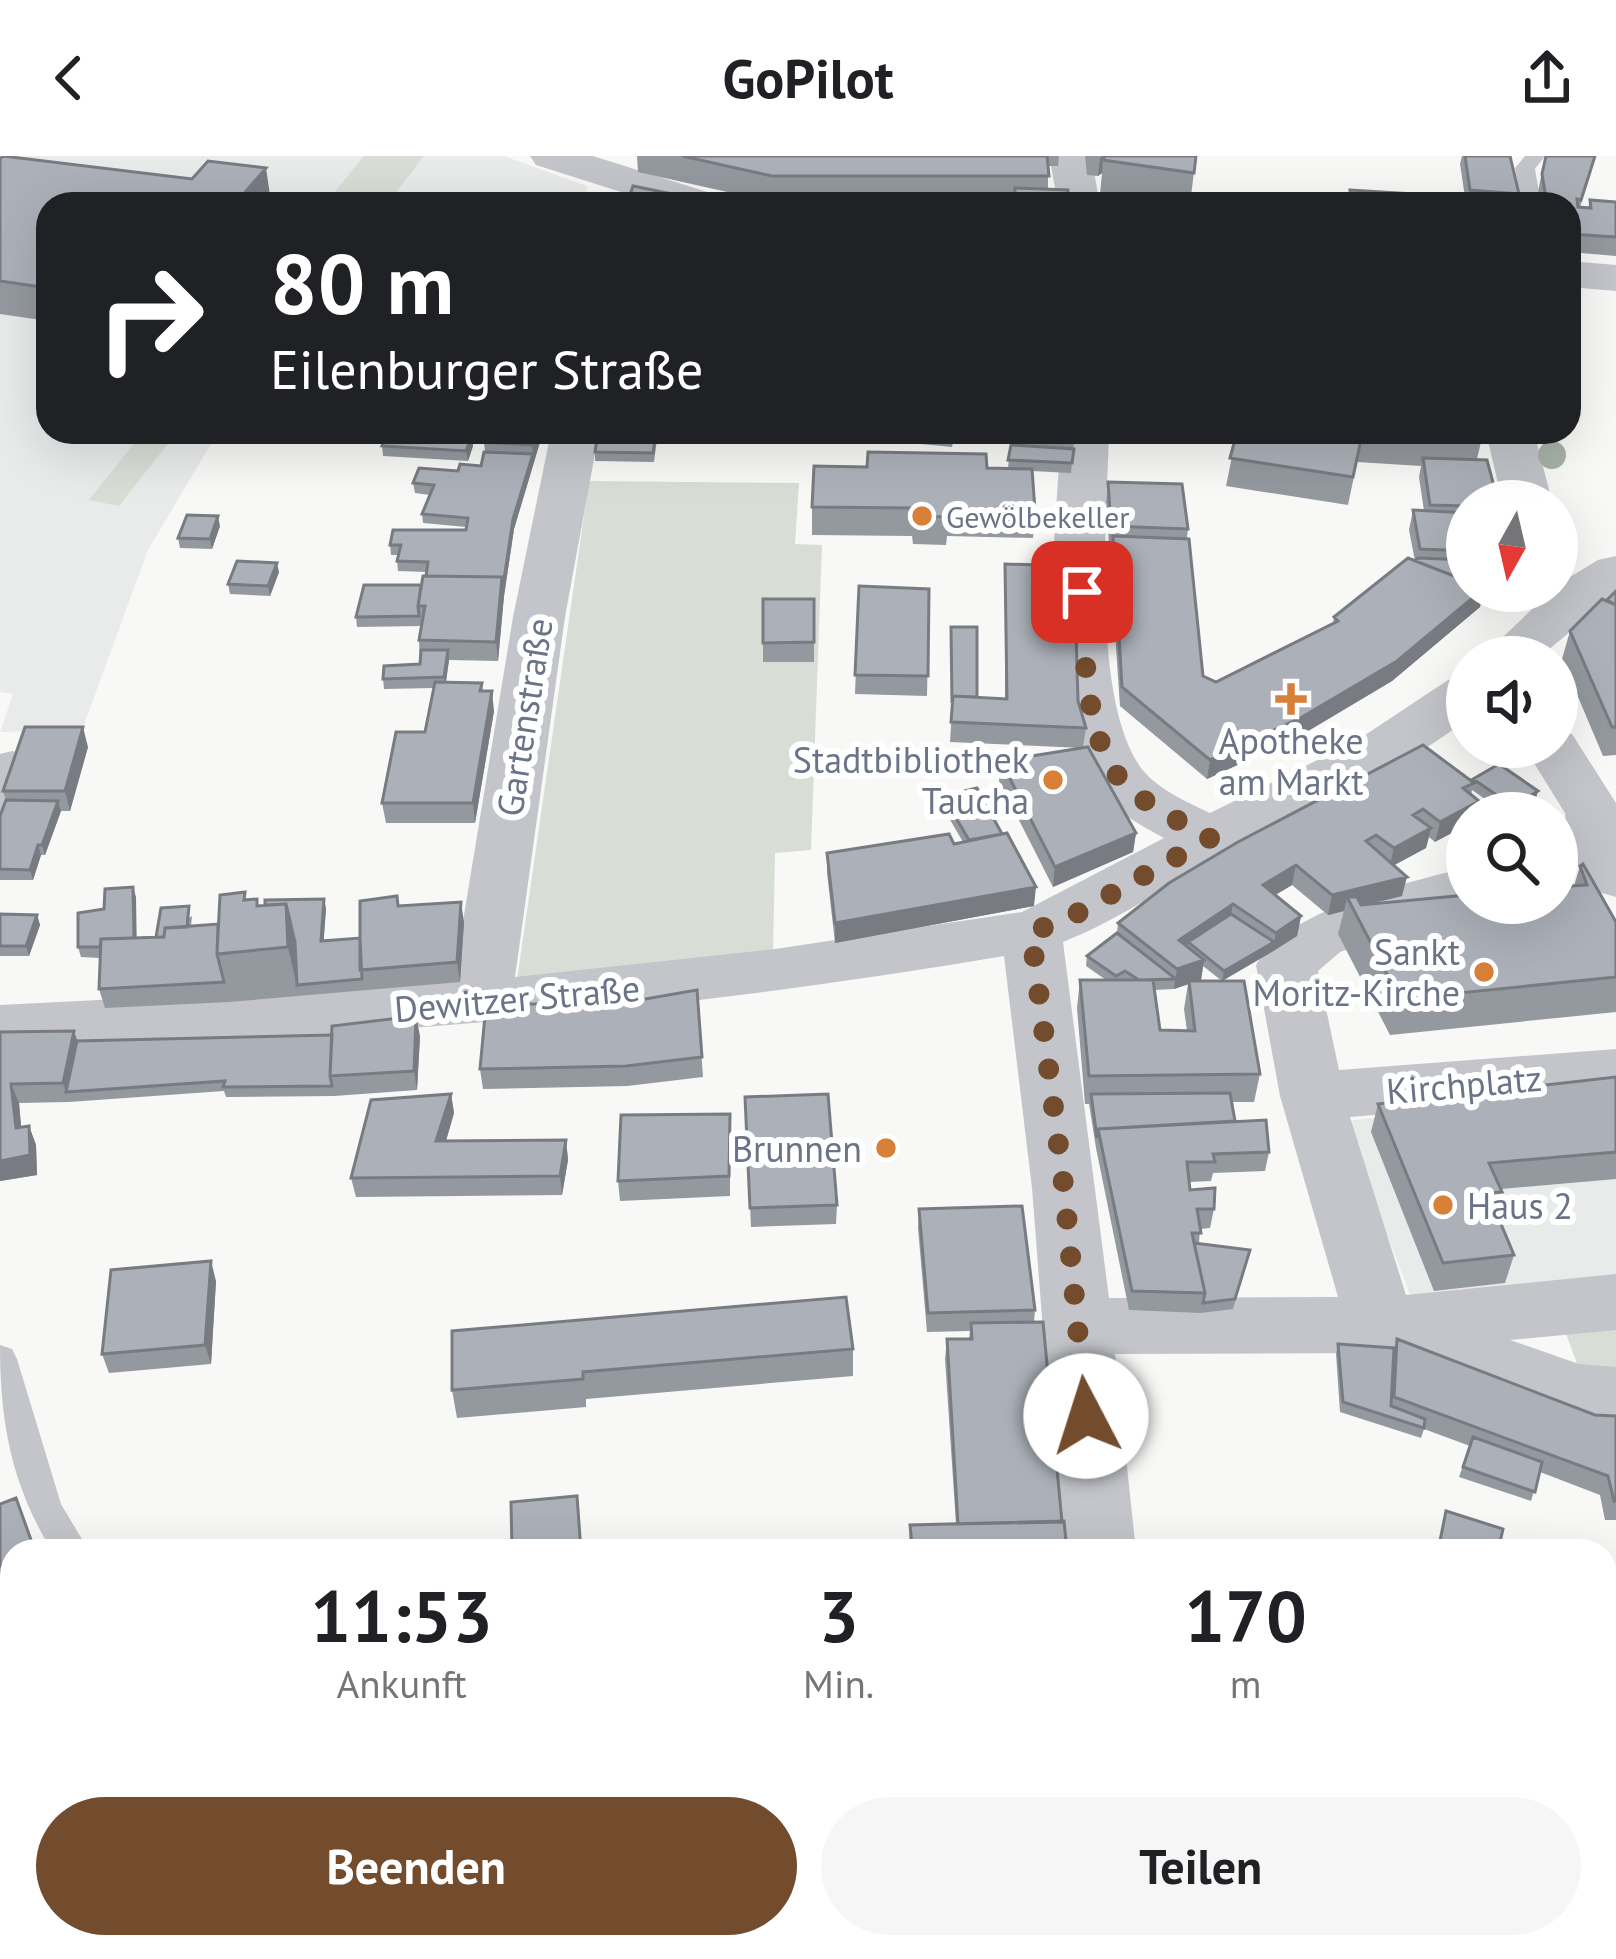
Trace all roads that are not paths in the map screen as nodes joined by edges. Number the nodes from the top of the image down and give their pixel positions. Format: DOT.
graph roads {
  1 [pos="551,156"];
  2 [pos="1070,156"];
  3 [pos="1535,156"];
  4 [pos="614,180"];
  5 [pos="658,192"];
  6 [pos="1077,192"];
  7 [pos="1529,192"];
  8 [pos="1581,275"];
  9 [pos="1616,278"];
  10 [pos="573,444"];
  11 [pos="1085,444"];
  12 [pos="1513,444"];
  13 [pos="1522,480"];
  14 [pos="1584,574"];
  15 [pos="1530,636"];
  16 [pos="1446,718"];
  17 [pos="1560,768"];
  18 [pos="1210,838"];
  19 [pos="1597,844"];
  20 [pos="1446,894"];
  21 [pos="1031,932"];
  22 [pos="480,1003"];
  23 [pos="0,1028"];
  24 [pos="1616,1072"];
  25 [pos="1312,1096"];
  26 [pos="1616,1302"];
  27 [pos="1381,1325"];
  28 [pos="1078,1326"];
  29 [pos="0,1359"];
  30 [pos="1616,1396"];
  31 [pos="64,1539"];
  32 [pos="1097,1539"];
  1 -- 4 [label="street"];
  2 -- 6 [label="street"];
  3 -- 7 [label="lane"];
  4 -- 5 [label="street"];
  8 -- 9 [label="street"];
  10 -- 22 [label="street, Gartenstraße"];
  11 -- 18 [label="street"];
  12 -- 13 [label="street"];
  14 -- 15 [label="street"];
  16 -- 18 [label="street, Dewitzer Straße"];
  17 -- 19 [label="street"];
  18 -- 21 [label="street, Dewitzer Straße"];
  20 -- 25 [label="street"];
  21 -- 22 [label="street, Dewitzer Straße"];
  21 -- 28 [label="street"];
  22 -- 23 [label="street, Dewitzer Straße"];
  24 -- 25 [label="street, Kirchplatz"];
  25 -- 27 [label="street"];
  26 -- 27 [label="street"];
  27 -- 28 [label="street"];
  27 -- 30 [label="street"];
  28 -- 32 [label="street"];
  29 -- 31 [label="lane"];
}
